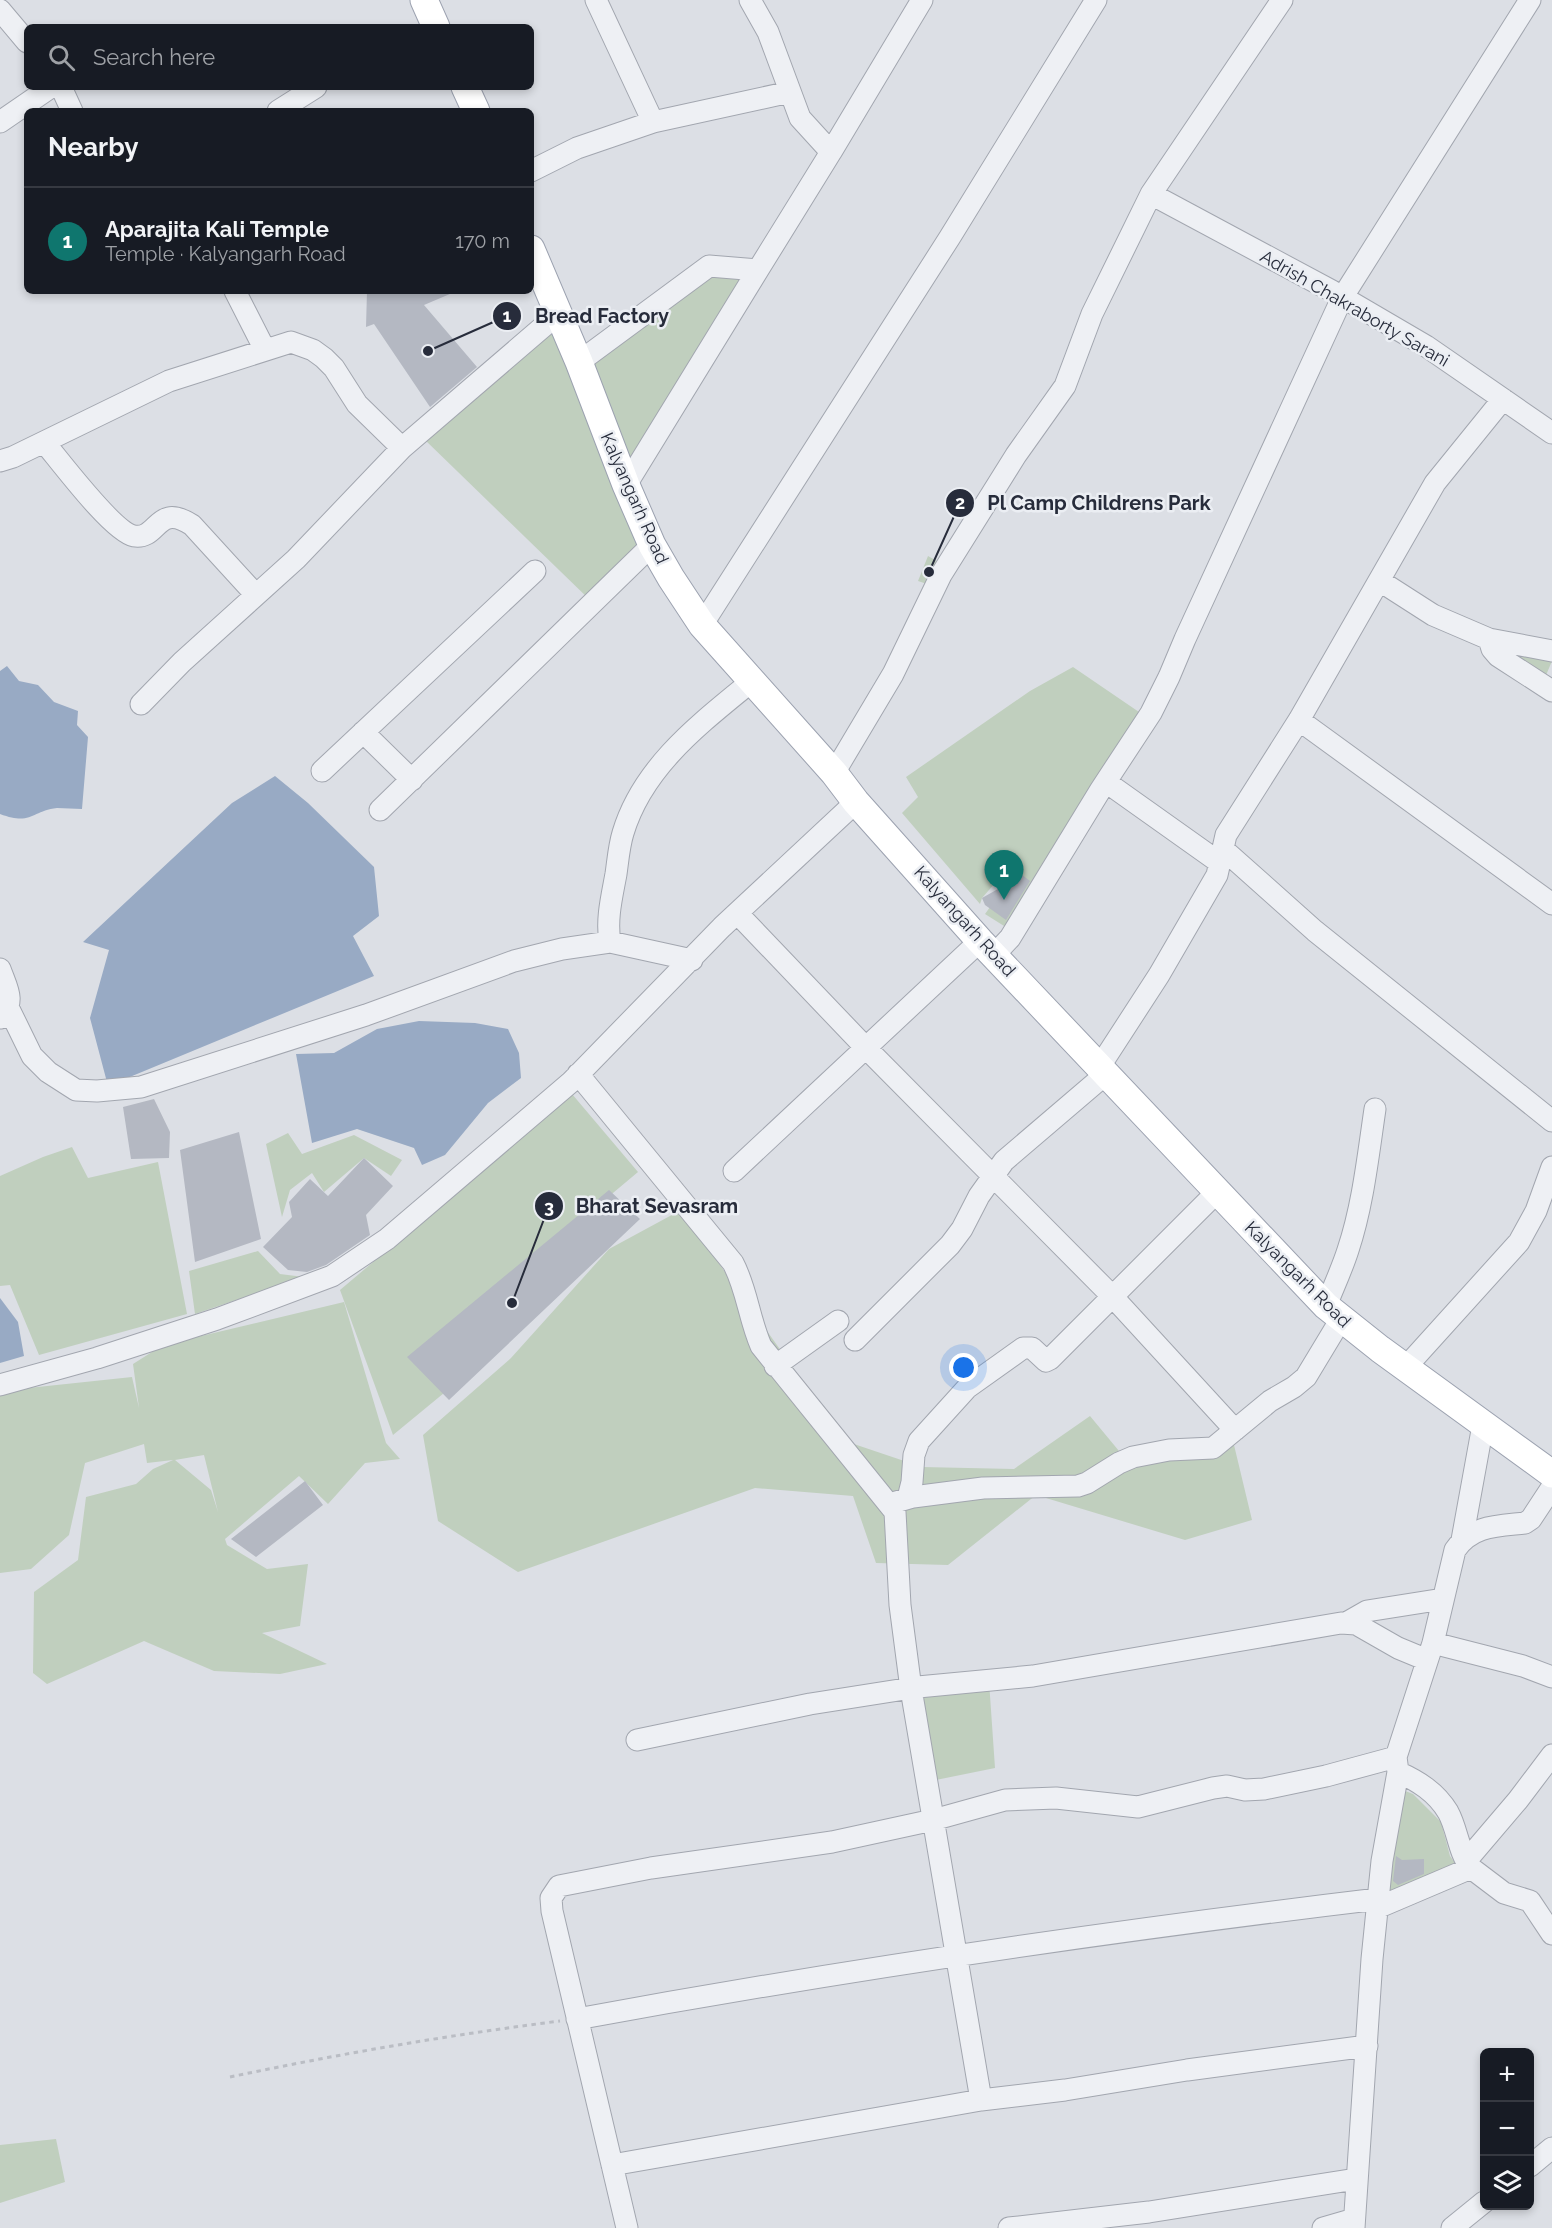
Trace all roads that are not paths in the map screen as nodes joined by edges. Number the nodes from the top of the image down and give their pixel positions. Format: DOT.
graph roads {
  1 [pos="597,0"];
  2 [pos="750,0"];
  3 [pos="922,0"];
  4 [pos="1096,0"];
  5 [pos="1282,0"];
  6 [pos="1530,0"];
  7 [pos="0,10"];
  8 [pos="24,38"];
  9 [pos="47,90"];
  10 [pos="62,90"];
  11 [pos="311,90"];
  12 [pos="466,90"];
  13 [pos="790,92"];
  14 [pos="71,108"];
  15 [pos="283,108"];
  16 [pos="475,108"];
  17 [pos="0,122"];
  18 [pos="653,122"];
  19 [pos="831,152"];
  20 [pos="534,170"];
  21 [pos="1151,194"];
  22 [pos="534,256"];
  23 [pos="758,270"];
  24 [pos="239,294"];
  25 [pos="1342,298"];
  26 [pos="558,314"];
  27 [pos="265,350"];
  28 [pos="579,362"];
  29 [pos="1503,399"];
  30 [pos="1552,433"];
  31 [pos="44,442"];
  32 [pos="402,448"];
  33 [pos="0,461"];
  34 [pos="626,484"];
  35 [pos="652,545"];
  36 [pos="535,571"];
  37 [pos="1380,581"];
  38 [pos="256,595"];
  39 [pos="702,625"];
  40 [pos="1489,639"];
  41 [pos="1552,651"];
  42 [pos="752,681"];
  43 [pos="1552,691"];
  44 [pos="141,704"];
  45 [pos="1299,720"];
  46 [pos="363,732"];
  47 [pos="322,771"];
  48 [pos="834,773"];
  49 [pos="412,780"];
  50 [pos="1106,782"];
  51 [pos="856,802"];
  52 [pos="380,810"];
  53 [pos="1222,856"];
  54 [pos="1552,904"];
  55 [pos="737,913"];
  56 [pos="610,942"];
  57 [pos="987,948"];
  58 [pos="692,960"];
  59 [pos="0,969"];
  60 [pos="4,1014"];
  61 [pos="866,1048"];
  62 [pos="1103,1070"];
  63 [pos="578,1074"];
  64 [pos="1375,1109"];
  65 [pos="1552,1121"];
  66 [pos="1552,1167"];
  67 [pos="734,1172"];
  68 [pos="993,1176"];
  69 [pos="1217,1192"];
  70 [pos="1112,1296"];
  71 [pos="1334,1313"];
  72 [pos="838,1321"];
  73 [pos="855,1340"];
  74 [pos="775,1366"];
  75 [pos="1407,1367"];
  76 [pos="0,1385"];
  77 [pos="1484,1425"];
  78 [pos="1235,1430"];
  79 [pos="1552,1474"];
  80 [pos="1552,1487"];
  81 [pos="898,1501"];
  82 [pos="1462,1540"];
  83 [pos="1443,1599"];
  84 [pos="1346,1623"];
  85 [pos="1430,1652"];
  86 [pos="1552,1677"];
  87 [pos="911,1689"];
  88 [pos="637,1740"];
  89 [pos="1552,1755"];
  90 [pos="1397,1765"];
  91 [pos="933,1820"];
  92 [pos="1468,1865"];
  93 [pos="1378,1903"];
  94 [pos="1552,1934"];
  95 [pos="955,1955"];
  96 [pos="578,2019"];
  97 [pos="1367,2046"];
  98 [pos="981,2100"];
  99 [pos="1552,2148"];
  100 [pos="1534,2163"];
  101 [pos="612,2165"];
  102 [pos="1356,2179"];
  103 [pos="1480,2206"];
  104 [pos="1354,2224"];
  105 [pos="627,2228"];
  106 [pos="1009,2228"];
  107 [pos="1323,2228"];
  108 [pos="1452,2228"];
  1 -- 18 [label="street"];
  2 -- 13 [label="street"];
  3 -- 19 [label="street"];
  4 -- 39 [label="street"];
  5 -- 21 [label="street"];
  6 -- 25 [label="street"];
  7 -- 8 [label="street"];
  9 -- 17 [label="street"];
  10 -- 14 [label="street"];
  11 -- 15 [label="street"];
  12 -- 16 [label="main road"];
  13 -- 18 [label="street"];
  13 -- 19 [label="street"];
  18 -- 20 [label="street"];
  19 -- 23 [label="street"];
  21 -- 25 [label="street, Adrish Chakraborty Sarani"];
  21 -- 48 [label="street"];
  22 -- 26 [label="main road, Kalyangarh Road"];
  23 -- 28 [label="street"];
  23 -- 34 [label="street"];
  24 -- 27 [label="street"];
  25 -- 29 [label="street, Adrish Chakraborty Sarani"];
  25 -- 50 [label="street"];
  26 -- 28 [label="main road, Kalyangarh Road"];
  26 -- 32 [label="street"];
  27 -- 31 [label="street"];
  27 -- 32 [label="street"];
  28 -- 34 [label="main road, Kalyangarh Road"];
  29 -- 30 [label="street, Adrish Chakraborty Sarani"];
  29 -- 37 [label="street"];
  31 -- 33 [label="street"];
  31 -- 38 [label="street"];
  32 -- 38 [label="street"];
  34 -- 35 [label="main road, Kalyangarh Road"];
  35 -- 39 [label="main road, Kalyangarh Road"];
  35 -- 49 [label="street"];
  36 -- 46 [label="street"];
  37 -- 40 [label="street"];
  37 -- 45 [label="street"];
  38 -- 44 [label="street"];
  39 -- 42 [label="main road, Kalyangarh Road"];
  40 -- 41 [label="street"];
  40 -- 43 [label="street"];
  42 -- 48 [label="main road, Kalyangarh Road"];
  42 -- 56 [label="street"];
  45 -- 53 [label="street"];
  45 -- 54 [label="street"];
  46 -- 47 [label="street"];
  46 -- 49 [label="street"];
  48 -- 51 [label="main road, Kalyangarh Road"];
  49 -- 52 [label="street"];
  50 -- 53 [label="street"];
  50 -- 57 [label="street"];
  51 -- 55 [label="street"];
  51 -- 57 [label="main road, Kalyangarh Road"];
  53 -- 62 [label="street"];
  53 -- 65 [label="street"];
  55 -- 58 [label="street"];
  55 -- 61 [label="street"];
  56 -- 58 [label="street"];
  56 -- 60 [label="street"];
  57 -- 61 [label="street"];
  57 -- 62 [label="main road, Kalyangarh Road"];
  58 -- 63 [label="street"];
  59 -- 60 [label="street"];
  61 -- 67 [label="street"];
  61 -- 68 [label="street"];
  62 -- 68 [label="street"];
  62 -- 69 [label="main road, Kalyangarh Road"];
  63 -- 74 [label="street"];
  63 -- 76 [label="street"];
  64 -- 71 [label="street"];
  66 -- 75 [label="street"];
  68 -- 70 [label="street"];
  68 -- 73 [label="street"];
  69 -- 70 [label="street"];
  69 -- 71 [label="main road, Kalyangarh Road"];
  70 -- 78 [label="street"];
  70 -- 81 [label="street"];
  71 -- 75 [label="main road, Kalyangarh Road"];
  71 -- 78 [label="street"];
  72 -- 74 [label="street"];
  74 -- 81 [label="street"];
  75 -- 77 [label="main road, Kalyangarh Road"];
  77 -- 79 [label="main road, Kalyangarh Road"];
  77 -- 82 [label="street"];
  78 -- 81 [label="street"];
  80 -- 82 [label="street"];
  81 -- 87 [label="street"];
  82 -- 83 [label="street"];
  83 -- 84 [label="street"];
  83 -- 85 [label="street"];
  84 -- 85 [label="street"];
  84 -- 87 [label="street"];
  85 -- 86 [label="street"];
  85 -- 90 [label="street"];
  87 -- 88 [label="street"];
  87 -- 91 [label="street"];
  89 -- 92 [label="street"];
  90 -- 91 [label="street"];
  90 -- 92 [label="street"];
  90 -- 93 [label="street"];
  91 -- 95 [label="street"];
  91 -- 96 [label="street"];
  92 -- 93 [label="street"];
  92 -- 94 [label="street"];
  93 -- 95 [label="street"];
  93 -- 97 [label="street"];
  95 -- 96 [label="street"];
  95 -- 98 [label="street"];
  96 -- 101 [label="street"];
  97 -- 98 [label="street"];
  97 -- 102 [label="street"];
  98 -- 101 [label="street"];
  99 -- 100 [label="street"];
  101 -- 105 [label="street"];
  102 -- 104 [label="street"];
  102 -- 106 [label="street"];
  103 -- 108 [label="street"];
  104 -- 107 [label="street"];
}
